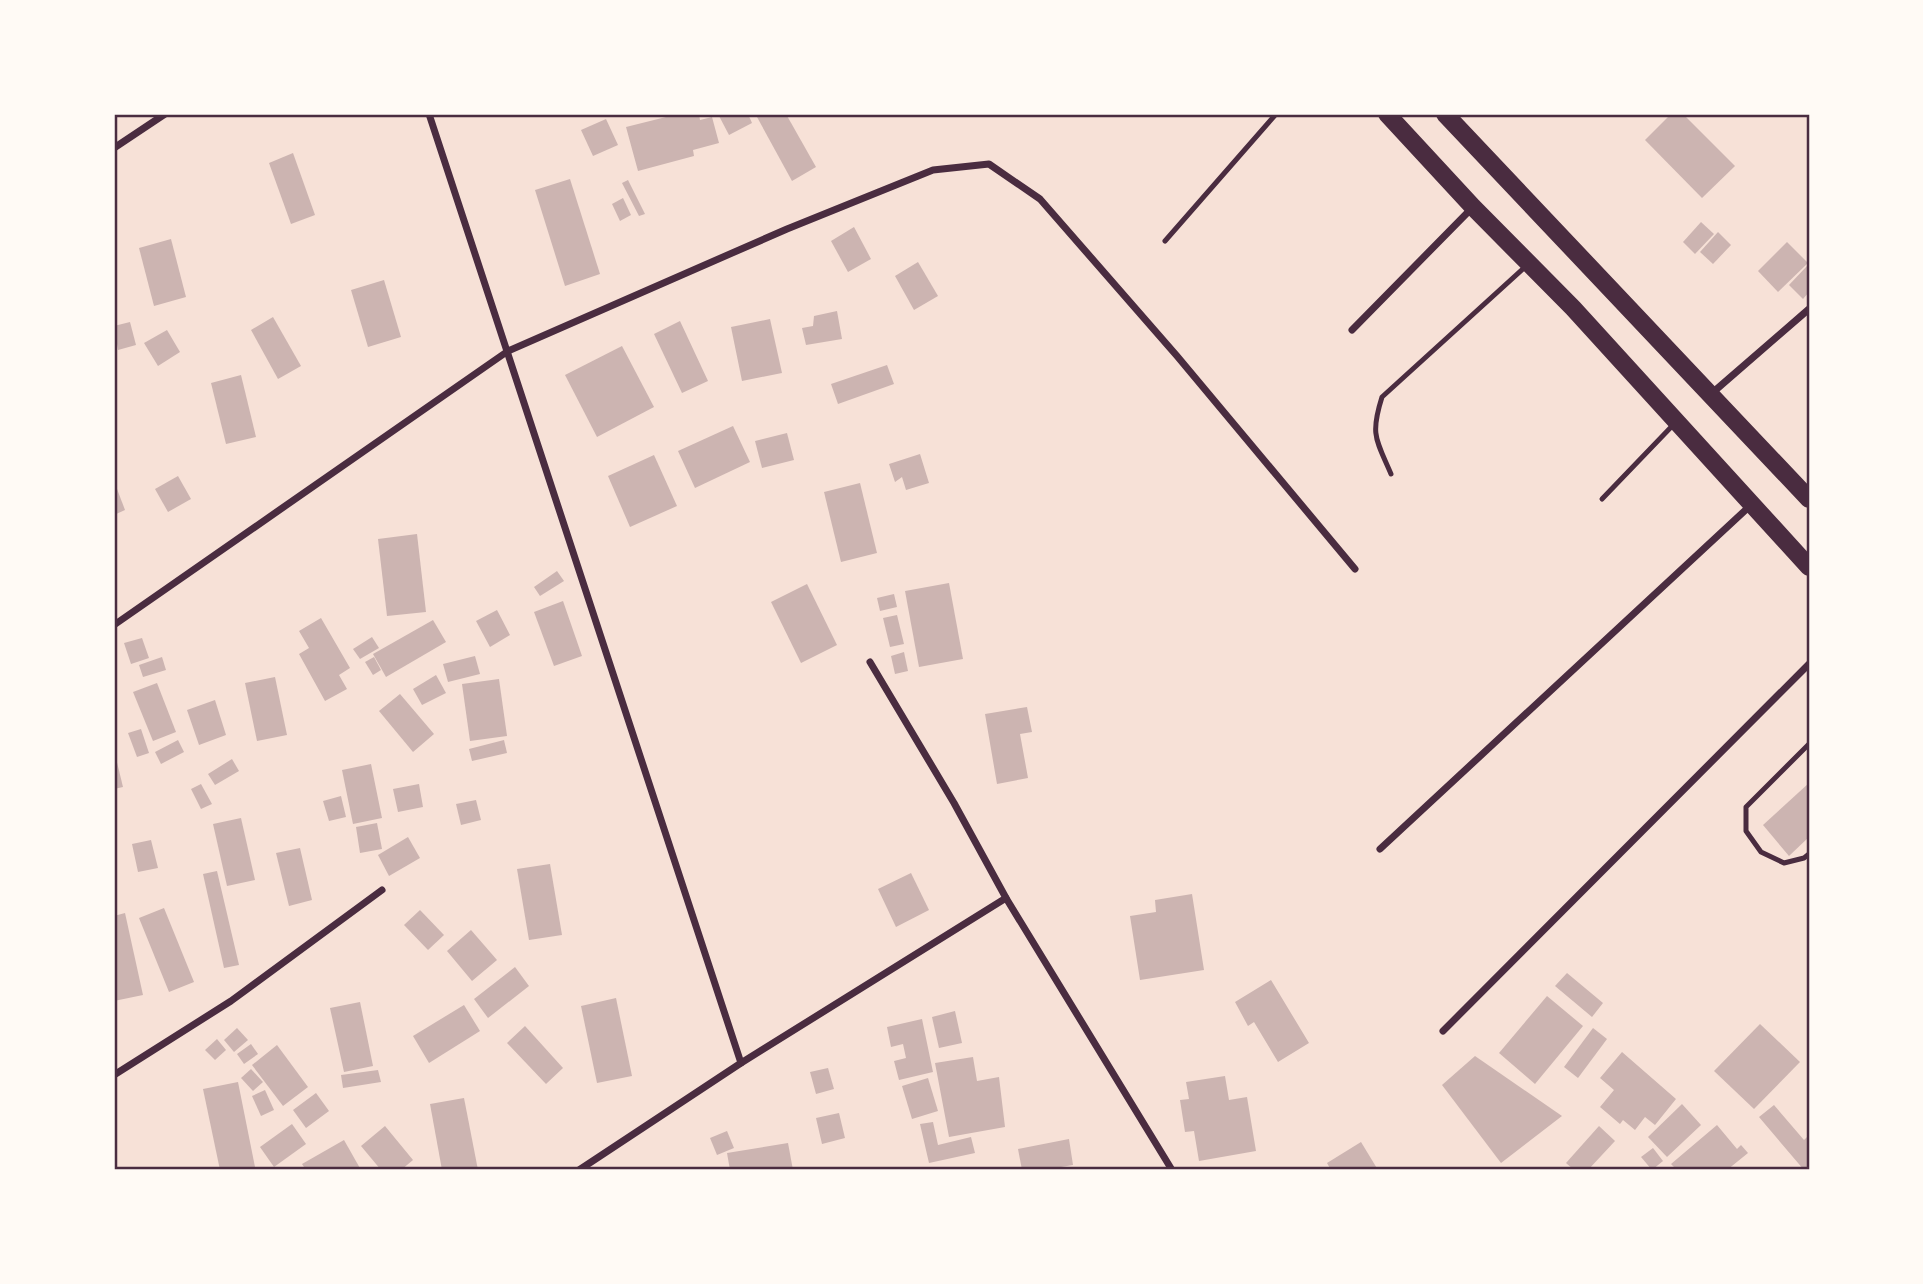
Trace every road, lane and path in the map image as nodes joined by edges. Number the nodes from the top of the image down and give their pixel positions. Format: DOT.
graph roads {
  1 [pos="165,114"];
  2 [pos="429,114"];
  3 [pos="1276,114"];
  4 [pos="1387,114"];
  5 [pos="1445,114"];
  6 [pos="114,148"];
  7 [pos="1473,207"];
  8 [pos="1166,241"];
  9 [pos="1529,263"];
  10 [pos="1809,309"];
  11 [pos="1352,330"];
  12 [pos="508,351"];
  13 [pos="1711,394"];
  14 [pos="1677,421"];
  15 [pos="1391,474"];
  16 [pos="1602,499"];
  17 [pos="1809,499"];
  18 [pos="1752,504"];
  19 [pos="1809,568"];
  20 [pos="1355,569"];
  21 [pos="114,625"];
  22 [pos="870,662"];
  23 [pos="1809,664"];
  24 [pos="1809,744"];
  25 [pos="1380,849"];
  26 [pos="1809,854"];
  27 [pos="382,890"];
  28 [pos="1006,898"];
  29 [pos="1443,1031"];
  30 [pos="741,1063"];
  31 [pos="114,1075"];
  32 [pos="579,1170"];
  33 [pos="1172,1170"];
  1 -- 6 [label="street"];
  2 -- 12 [label="street"];
  3 -- 8 [label="lane"];
  4 -- 7 [label="main road"];
  5 -- 13 [label="main road"];
  7 -- 9 [label="main road"];
  7 -- 11 [label="street"];
  9 -- 14 [label="main road"];
  9 -- 15 [label="lane"];
  10 -- 13 [label="street"];
  12 -- 20 [label="street"];
  12 -- 21 [label="street"];
  12 -- 30 [label="street"];
  13 -- 17 [label="main road"];
  14 -- 16 [label="lane"];
  14 -- 18 [label="main road"];
  18 -- 19 [label="main road"];
  18 -- 25 [label="street"];
  22 -- 28 [label="street"];
  23 -- 29 [label="street"];
  24 -- 26 [label="lane"];
  27 -- 31 [label="street"];
  28 -- 30 [label="street"];
  28 -- 33 [label="street"];
  30 -- 32 [label="street"];
}
